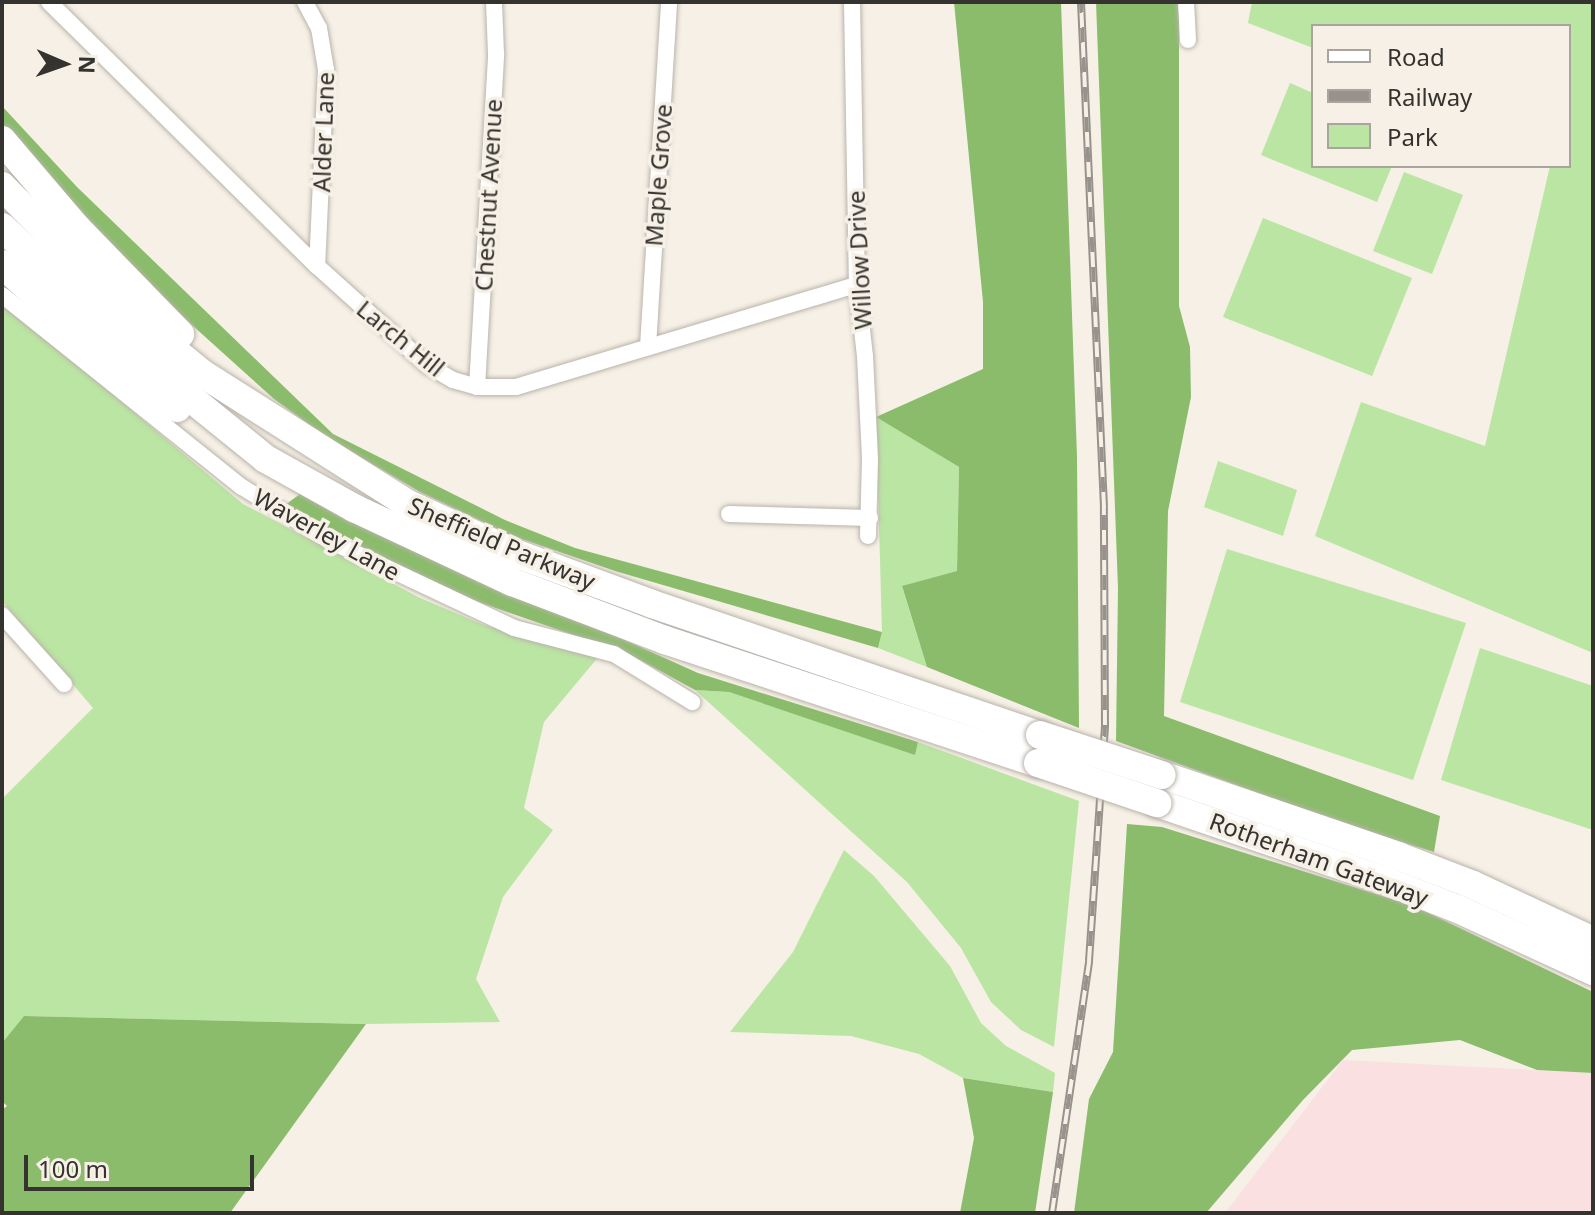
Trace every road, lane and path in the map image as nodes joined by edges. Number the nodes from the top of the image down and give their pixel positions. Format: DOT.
graph roads {
  1 [pos="49,2"];
  2 [pos="305,2"];
  3 [pos="494,2"];
  4 [pos="669,2"];
  5 [pos="852,2"];
  6 [pos="1186,2"];
  7 [pos="1188,40"];
  8 [pos="2,140"];
  9 [pos="2,186"];
  10 [pos="2,227"];
  11 [pos="2,264"];
  12 [pos="317,266"];
  13 [pos="857,285"];
  14 [pos="2,295"];
  15 [pos="648,347"];
  16 [pos="477,387"];
  17 [pos="287,429"];
  18 [pos="266,459"];
  19 [pos="729,514"];
  20 [pos="870,518"];
  21 [pos="868,536"];
  22 [pos="2,615"];
  23 [pos="64,684"];
  24 [pos="692,702"];
  25 [pos="1040,735"];
  26 [pos="1038,763"];
  27 [pos="1593,941"];
  28 [pos="1593,971"];
  1 -- 12 [label="street, Larch Hill"];
  2 -- 12 [label="street, Alder Lane"];
  3 -- 16 [label="street, Chestnut Avenue"];
  4 -- 15 [label="street, Maple Grove"];
  5 -- 13 [label="street, Willow Drive"];
  6 -- 7 [label="street"];
  8 -- 17 [label="highway"];
  9 -- 17 [label="highway, Sheffield Parkway"];
  10 -- 18 [label="highway, Sheffield Parkway"];
  11 -- 18 [label="highway"];
  12 -- 16 [label="street, Larch Hill"];
  13 -- 15 [label="street, Larch Hill"];
  13 -- 20 [label="street, Willow Drive"];
  14 -- 24 [label="street, Waverley Lane"];
  15 -- 16 [label="street, Larch Hill"];
  17 -- 25 [label="highway, Sheffield Parkway"];
  18 -- 26 [label="highway, Sheffield Parkway"];
  19 -- 20 [label="street"];
  20 -- 21 [label="street, Willow Drive"];
  22 -- 23 [label="street"];
  25 -- 27 [label="highway, Rotherham Gateway, bridge"];
  26 -- 28 [label="highway, Rotherham Gateway, bridge"];
}
